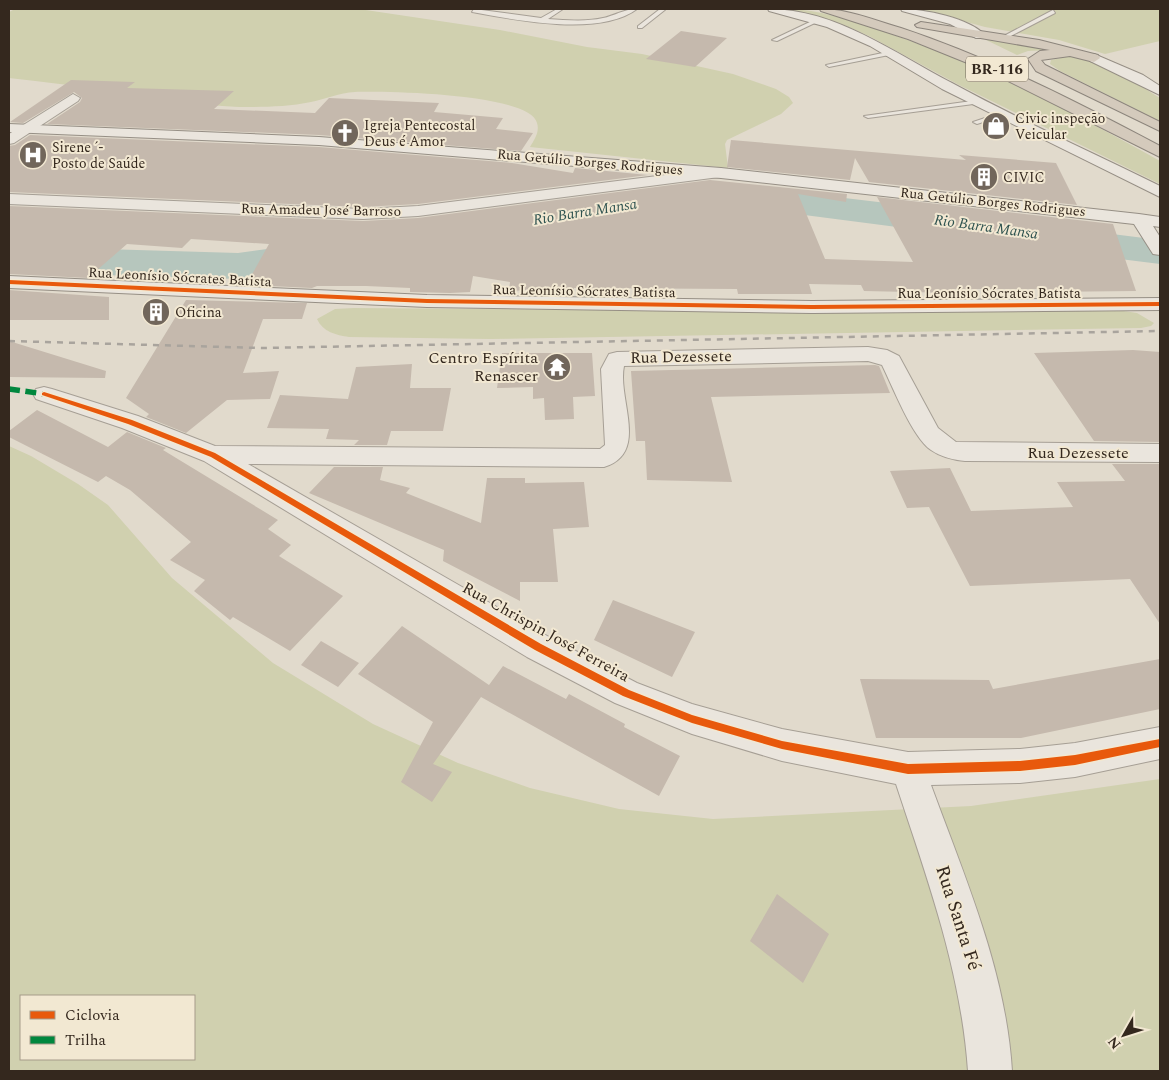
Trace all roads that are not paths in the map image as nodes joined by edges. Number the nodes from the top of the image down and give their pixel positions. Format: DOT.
graph roads {
  1 [pos="560,9"];
  2 [pos="634,9"];
  3 [pos="662,9"];
  4 [pos="773,9"];
  5 [pos="825,9"];
  6 [pos="850,9"];
  7 [pos="862,9"];
  8 [pos="906,9"];
  9 [pos="474,11"];
  10 [pos="1053,12"];
  11 [pos="492,13"];
  12 [pos="815,15"];
  13 [pos="484,18"];
  14 [pos="542,20"];
  15 [pos="872,22"];
  16 [pos="640,27"];
  17 [pos="980,36"];
  18 [pos="1003,38"];
  19 [pos="775,40"];
  20 [pos="892,53"];
  21 [pos="1000,58"];
  22 [pos="1094,58"];
  23 [pos="829,65"];
  24 [pos="1025,68"];
  25 [pos="1158,89"];
  26 [pos="73,98"];
  27 [pos="979,102"];
  28 [pos="1003,114"];
  29 [pos="868,116"];
  30 [pos="977,122"];
  31 [pos="1160,127"];
  32 [pos="9,128"];
  33 [pos="26,128"];
  34 [pos="1160,133"];
  35 [pos="9,140"];
  36 [pos="1160,152"];
  37 [pos="721,173"];
  38 [pos="1160,192"];
  39 [pos="9,199"];
  40 [pos="1157,235"];
  41 [pos="9,282"];
  42 [pos="1160,304"];
  43 [pos="44,394"];
  44 [pos="1160,453"];
  45 [pos="213,455"];
  46 [pos="301,456"];
  47 [pos="273,491"];
  48 [pos="1160,744"];
  49 [pos="908,769"];
  50 [pos="990,1071"];
  1 -- 14 [label="lane"];
  2 -- 14 [label="lane"];
  3 -- 16 [label="lane"];
  4 -- 12 [label="street"];
  5 -- 15 [label="highway, BR-116"];
  6 -- 21 [label="highway, BR-116"];
  7 -- 17 [label="highway, BR-116"];
  8 -- 17 [label="street"];
  9 -- 11 [label="lane"];
  10 -- 18 [label="lane"];
  11 -- 13 [label="lane"];
  11 -- 14 [label="lane"];
  12 -- 15 [label="highway, BR-116"];
  12 -- 19 [label="lane"];
  12 -- 20 [label="street"];
  15 -- 36 [label="highway, BR-116"];
  17 -- 18 [label="highway, BR-116"];
  18 -- 22 [label="highway, BR-116"];
  20 -- 23 [label="lane"];
  20 -- 27 [label="street"];
  22 -- 25 [label="street"];
  22 -- 31 [label="highway"];
  24 -- 34 [label="highway, BR-116"];
  26 -- 33 [label="street"];
  27 -- 28 [label="street"];
  27 -- 29 [label="lane"];
  28 -- 30 [label="lane"];
  28 -- 38 [label="street"];
  32 -- 33 [label="street, Rua Getúlio Borges Rodrigues"];
  33 -- 35 [label="street"];
  33 -- 37 [label="street, Rua Getúlio Borges Rodrigues"];
  37 -- 39 [label="street, Rua Amadeu José Barroso"];
  37 -- 40 [label="street, Rua Getúlio Borges Rodrigues"];
  41 -- 42 [label="street, Rua Leonísio Sócrates Batista"];
  43 -- 45 [label="street, Rua Chrispin José Ferreira"];
  44 -- 46 [label="street, Rua Dezessete"];
  45 -- 46 [label="street, Rua Dezessete"];
  45 -- 47 [label="street, Rua Chrispin José Ferreira"];
  46 -- 47 [label="street"];
  47 -- 49 [label="street, Rua Chrispin José Ferreira"];
  48 -- 49 [label="street, Rua Chrispin José Ferreira"];
  49 -- 50 [label="street, Rua Santa Fé"];
}
